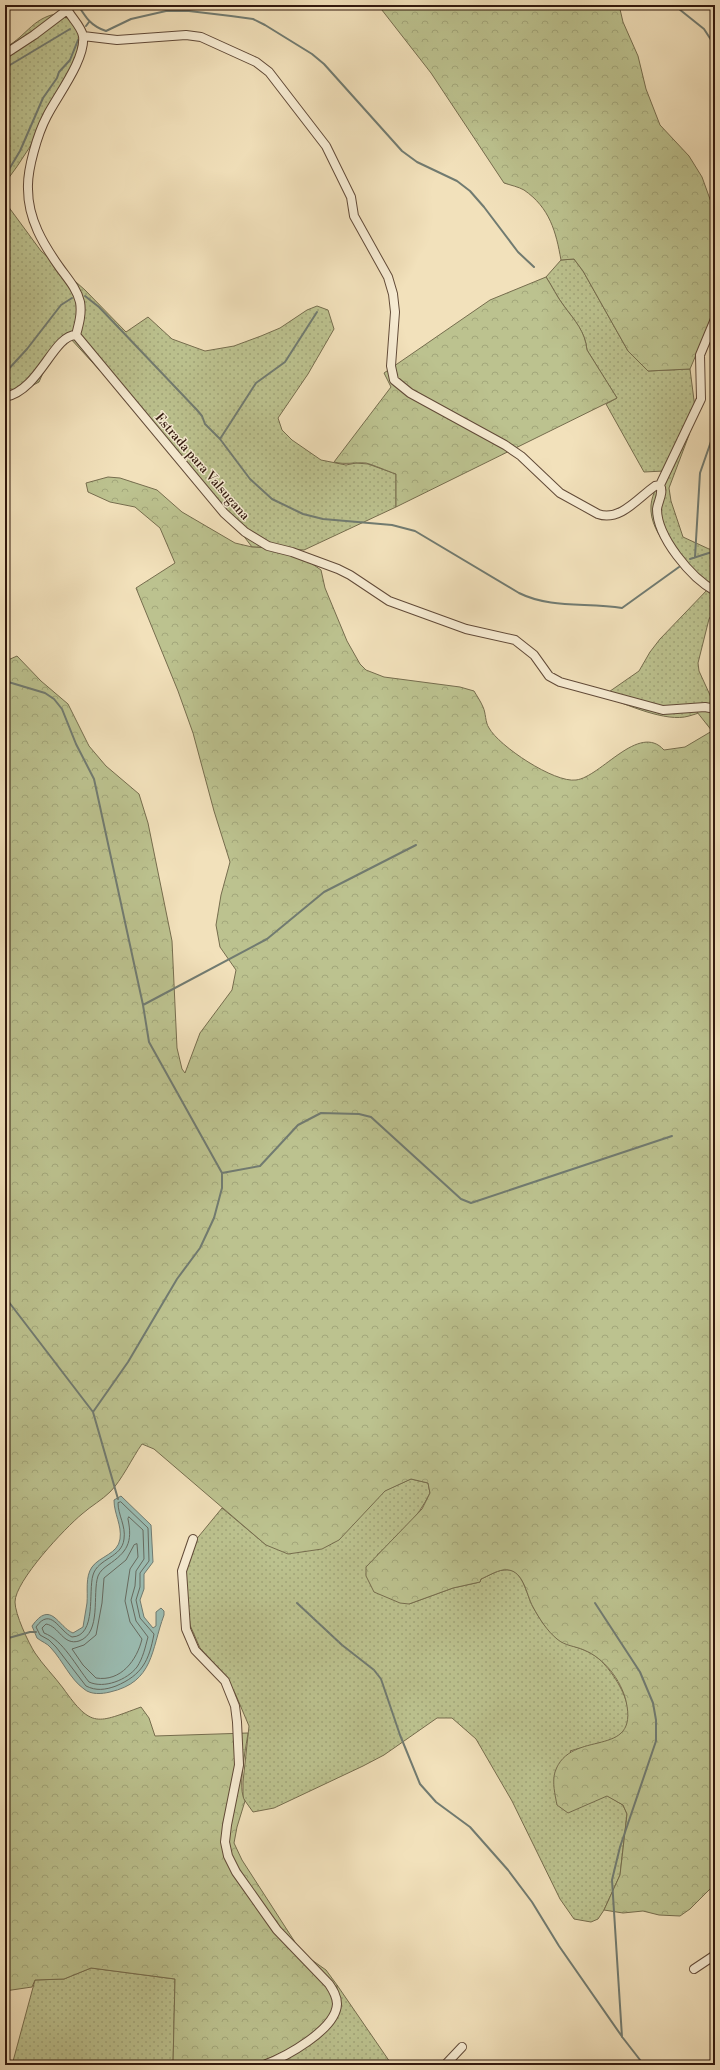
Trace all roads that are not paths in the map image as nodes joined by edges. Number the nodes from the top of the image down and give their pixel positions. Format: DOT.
graph roads {
  1 [pos="66,7"];
  2 [pos="83,36"];
  3 [pos="5,54"];
  4 [pos="715,319"];
  5 [pos="713,328"];
  6 [pos="76,335"];
  7 [pos="5,397"];
  8 [pos="660,485"];
  9 [pos="715,591"];
  10 [pos="715,709"];
  11 [pos="193,1539"];
  12 [pos="715,1955"];
  13 [pos="694,1969"];
  14 [pos="462,2047"];
  15 [pos="264,2065"];
  16 [pos="446,2065"];
  1 -- 2 [label="street"];
  1 -- 3 [label="street"];
  2 -- 6 [label="street"];
  2 -- 8 [label="street"];
  4 -- 5 [label="street"];
  5 -- 8 [label="street"];
  6 -- 7 [label="street"];
  6 -- 10 [label="street, Estrada para Valsugana"];
  8 -- 9 [label="street"];
  11 -- 15 [label="street"];
  12 -- 13 [label="street"];
  14 -- 16 [label="street"];
}
